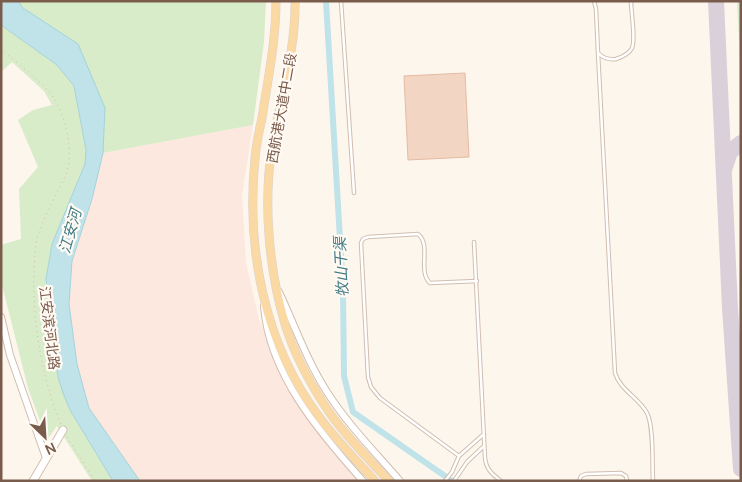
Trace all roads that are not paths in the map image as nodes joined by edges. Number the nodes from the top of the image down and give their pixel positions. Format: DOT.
graph roads {
  1 [pos="276,1"];
  2 [pos="295,1"];
  3 [pos="341,1"];
  4 [pos="594,1"];
  5 [pos="631,1"];
  6 [pos="598,53"];
  7 [pos="354,193"];
  8 [pos="474,242"];
  9 [pos="476,281"];
  10 [pos="277,288"];
  11 [pos="264,300"];
  12 [pos="1,317"];
  13 [pos="63,430"];
  14 [pos="484,434"];
  15 [pos="484,446"];
  16 [pos="460,456"];
  17 [pos="46,458"];
  18 [pos="33,481"];
  19 [pos="363,481"];
  20 [pos="375,481"];
  21 [pos="390,481"];
  22 [pos="400,481"];
  23 [pos="445,481"];
  24 [pos="454,481"];
  25 [pos="501,481"];
  26 [pos="579,481"];
  27 [pos="627,481"];
  28 [pos="652,481"];
  1 -- 11 [label="main road, 西航港大道中二段"];
  2 -- 10 [label="main road, 西航港大道中二段"];
  3 -- 7 [label="lane"];
  4 -- 6 [label="lane"];
  5 -- 6 [label="lane"];
  6 -- 28 [label="lane"];
  8 -- 9 [label="lane"];
  9 -- 14 [label="lane"];
  9 -- 16 [label="lane"];
  10 -- 21 [label="main road, 西航港大道中二段"];
  10 -- 22 [label="street"];
  11 -- 19 [label="street"];
  11 -- 20 [label="main road, 西航港大道中二段"];
  12 -- 17 [label="street"];
  13 -- 17 [label="main road"];
  14 -- 15 [label="lane"];
  14 -- 16 [label="lane"];
  15 -- 24 [label="lane"];
  15 -- 25 [label="lane"];
  16 -- 23 [label="lane"];
  17 -- 18 [label="main road"];
  26 -- 27 [label="lane"];
}
